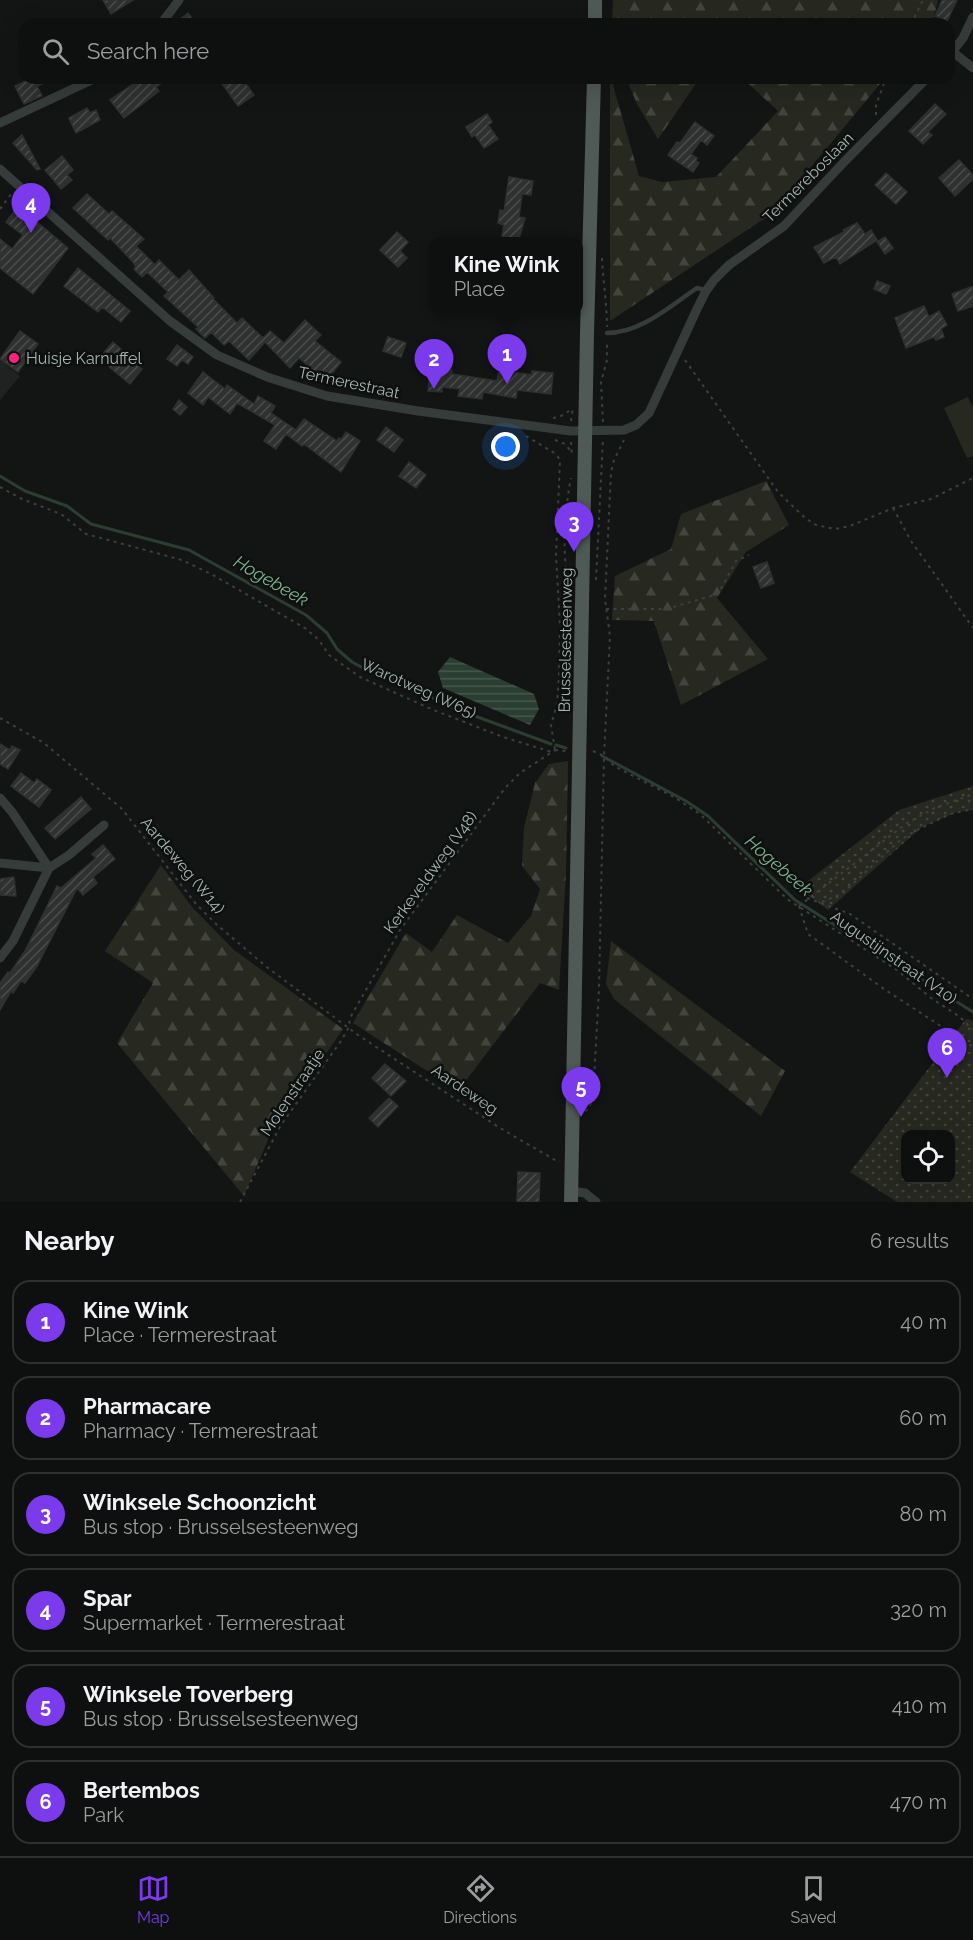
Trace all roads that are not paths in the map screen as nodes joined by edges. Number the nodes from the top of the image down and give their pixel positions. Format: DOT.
graph roads {
  1 [pos="179,0"];
  2 [pos="595,0"];
  3 [pos="973,17"];
  4 [pos="166,18"];
  5 [pos="595,18"];
  6 [pos="955,47"];
  7 [pos="955,57"];
  8 [pos="973,68"];
  9 [pos="83,84"];
  10 [pos="594,84"];
  11 [pos="921,84"];
  12 [pos="0,123"];
  13 [pos="0,169"];
  14 [pos="706,291"];
  15 [pos="607,333"];
  16 [pos="586,431"];
  17 [pos="0,798"];
  18 [pos="104,825"];
  19 [pos="0,863"];
  20 [pos="49,868"];
  21 [pos="0,958"];
  22 [pos="571,1196"];
  23 [pos="596,1202"];
  1 -- 4 [label="street"];
  2 -- 5 [label="main road"];
  3 -- 6 [label="street"];
  7 -- 8 [label="street"];
  9 -- 12 [label="street"];
  10 -- 16 [label="main road, Brusselsesteenweg"];
  11 -- 14 [label="street, Termereboslaan"];
  13 -- 16 [label="street, Termerestraat"];
  14 -- 15 [label="lane"];
  14 -- 16 [label="street, Termereboslaan"];
  16 -- 22 [label="main road, Brusselsesteenweg"];
  17 -- 20 [label="street"];
  18 -- 20 [label="street"];
  19 -- 20 [label="street"];
  20 -- 21 [label="street"];
  22 -- 23 [label="street"];
}
